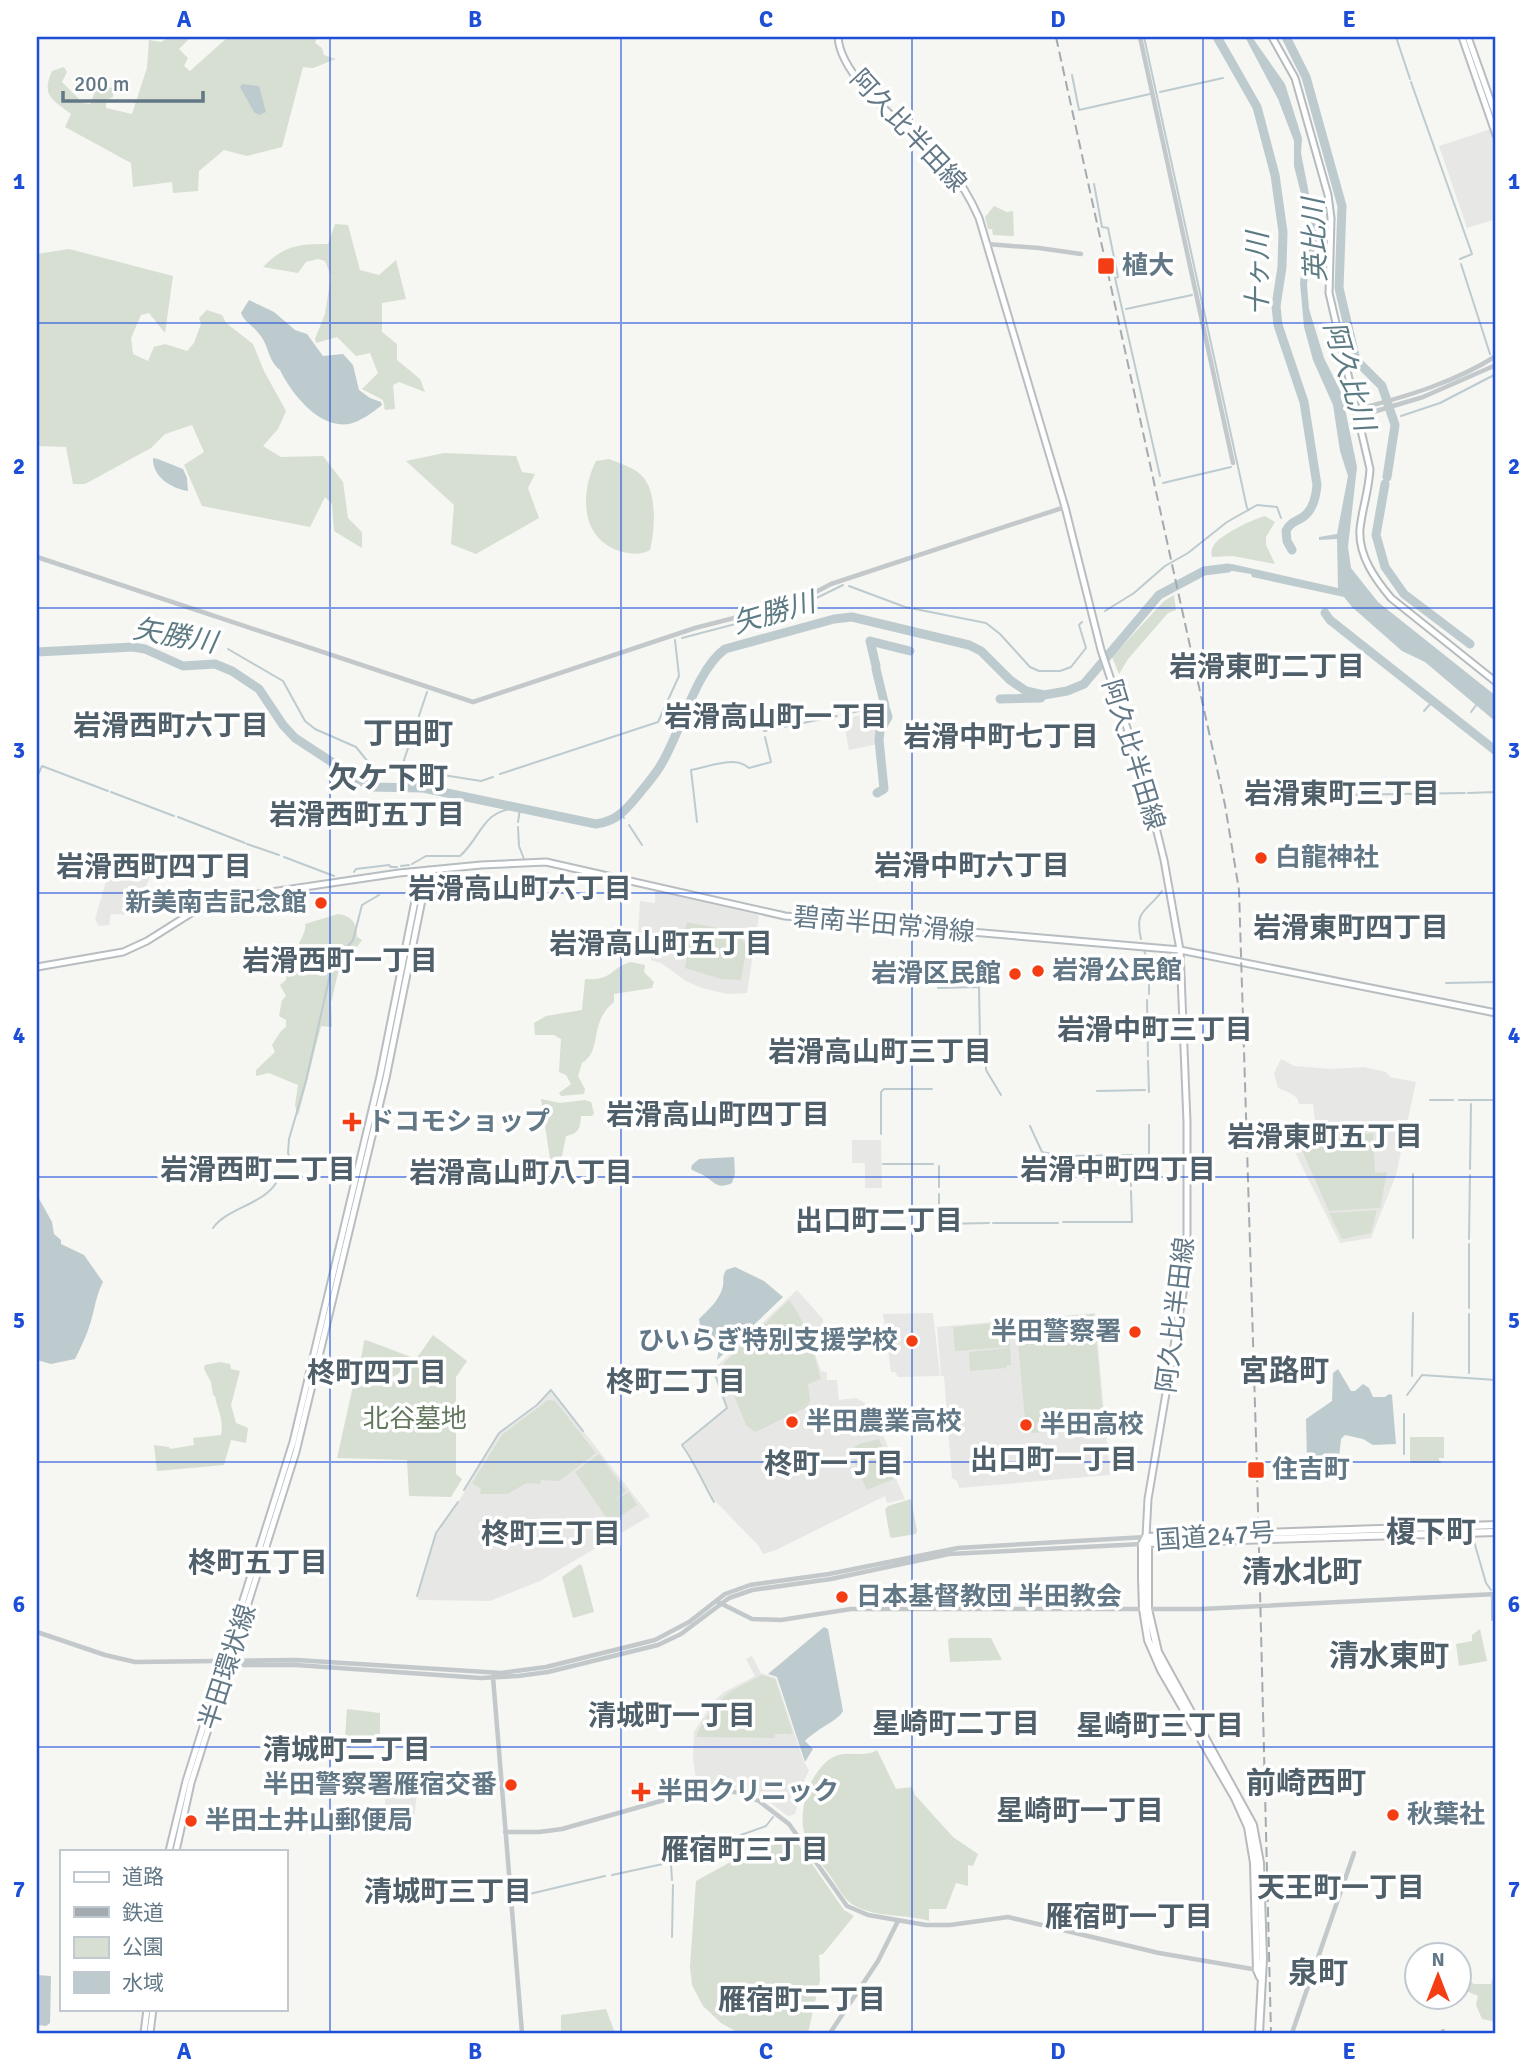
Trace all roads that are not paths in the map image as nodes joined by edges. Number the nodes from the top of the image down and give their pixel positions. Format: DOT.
graph roads {
  1 [pos="838,37"];
  2 [pos="1140,37"];
  3 [pos="1272,37"];
  4 [pos="1462,37"];
  5 [pos="1468,37"];
  6 [pos="1496,116"];
  7 [pos="1496,135"];
  8 [pos="986,244"];
  9 [pos="1081,254"];
  10 [pos="1496,356"];
  11 [pos="1496,365"];
  12 [pos="1396,402"];
  13 [pos="1357,412"];
  14 [pos="1233,463"];
  15 [pos="1065,507"];
  16 [pos="37,556"];
  17 [pos="1496,682"];
  18 [pos="425,870"];
  19 [pos="1180,950"];
  20 [pos="37,967"];
  21 [pos="1496,1013"];
  22 [pos="1496,1525"];
  23 [pos="1496,1532"];
  24 [pos="1145,1541"];
  25 [pos="1496,1594"];
  26 [pos="718,1602"];
  27 [pos="1145,1609"];
  28 [pos="37,1632"];
  29 [pos="226,1662"];
  30 [pos="493,1676"];
  31 [pos="505,1832"];
  32 [pos="169,1850"];
  33 [pos="176,1850"];
  34 [pos="1354,1853"];
  35 [pos="898,1922"];
  36 [pos="1260,1972"];
  37 [pos="147,2010"];
  38 [pos="153,2010"];
  39 [pos="144,2033"];
  40 [pos="150,2033"];
  41 [pos="522,2033"];
  42 [pos="830,2033"];
  43 [pos="1259,2033"];
  44 [pos="1292,2033"];
  1 -- 8 [label="main road, 阿久比半田線"];
  2 -- 14 [label="street"];
  3 -- 13 [label="main road"];
  4 -- 7 [label="main road"];
  5 -- 6 [label="main road"];
  8 -- 9 [label="street"];
  8 -- 15 [label="main road, 阿久比半田線"];
  10 -- 12 [label="street"];
  11 -- 12 [label="street"];
  12 -- 13 [label="street"];
  13 -- 17 [label="main road"];
  15 -- 16 [label="street"];
  15 -- 19 [label="main road, 阿久比半田線"];
  18 -- 19 [label="main road, 碧南半田常滑線"];
  18 -- 20 [label="main road, 碧南半田常滑線"];
  18 -- 29 [label="main road, 半田環状線"];
  19 -- 21 [label="main road, 碧南半田常滑線"];
  19 -- 24 [label="main road, 阿久比半田線"];
  22 -- 24 [label="highway, 国道247号"];
  23 -- 24 [label="highway, 国道247号"];
  24 -- 26 [label="street"];
  24 -- 27 [label="highway, 国道247号"];
  25 -- 27 [label="street"];
  26 -- 27 [label="street"];
  26 -- 30 [label="street"];
  27 -- 36 [label="highway, 国道247号"];
  28 -- 29 [label="street"];
  29 -- 30 [label="street"];
  29 -- 32 [label="main road, 半田環状線"];
  29 -- 33 [label="main road, 半田環状線"];
  30 -- 31 [label="street"];
  31 -- 35 [label="street"];
  31 -- 41 [label="street"];
  34 -- 44 [label="street"];
  35 -- 36 [label="street"];
  35 -- 42 [label="street"];
  36 -- 43 [label="highway, 国道247号"];
  37 -- 39 [label="main road"];
  38 -- 40 [label="main road"];
}
